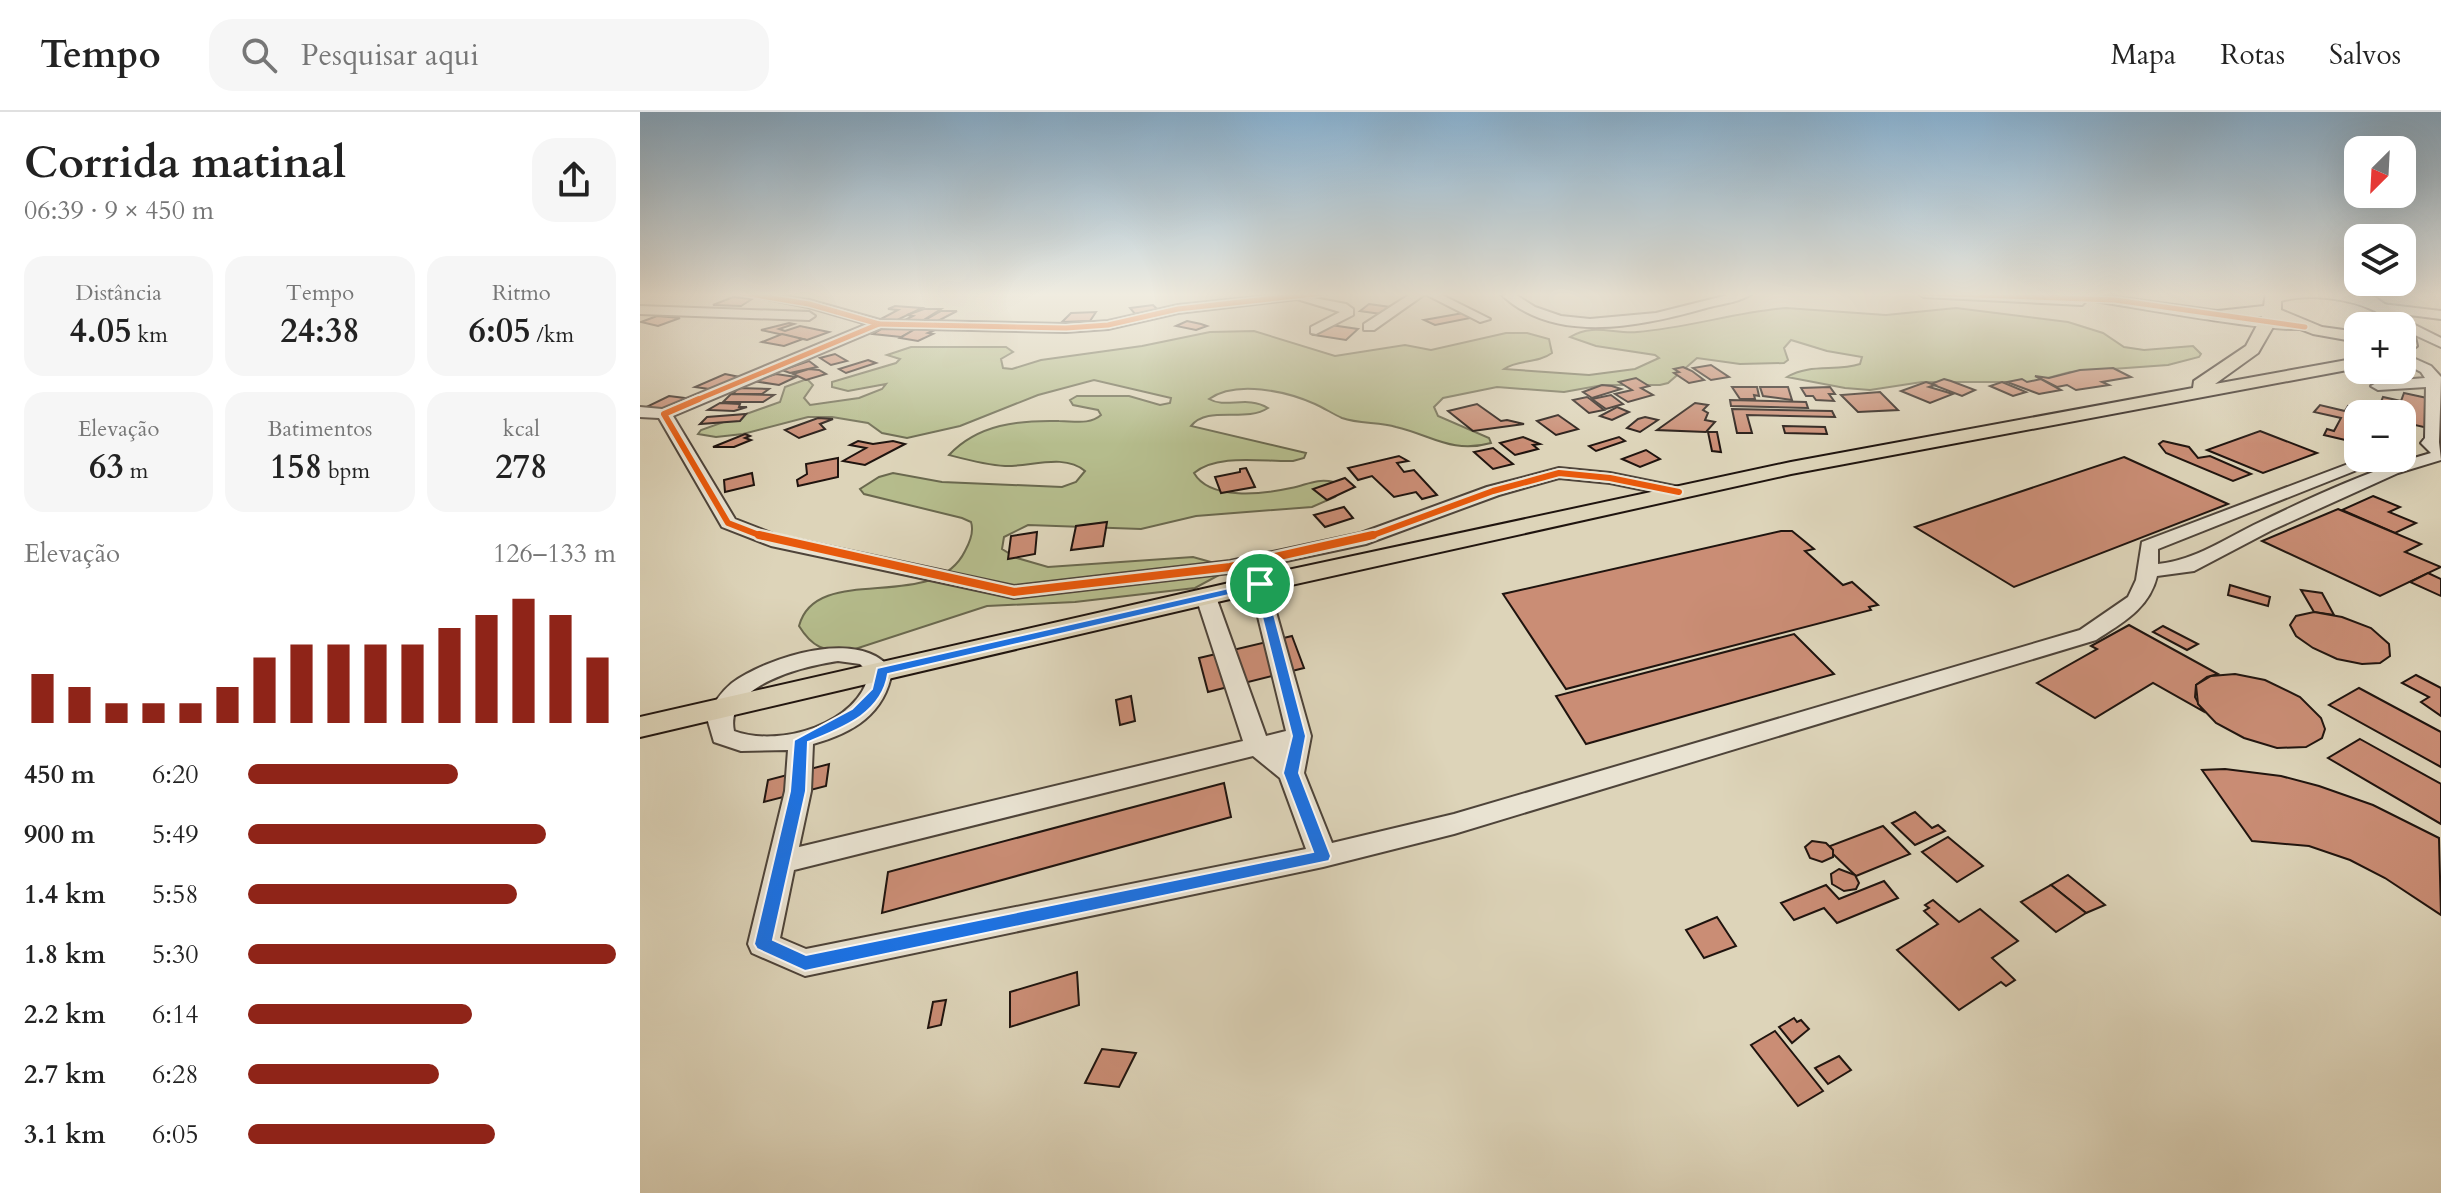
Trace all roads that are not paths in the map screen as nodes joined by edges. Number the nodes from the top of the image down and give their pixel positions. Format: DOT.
graph roads {
  1 [pos="833,343"];
  2 [pos="2258,343"];
  3 [pos="2416,364"];
  4 [pos="2344,365"];
  5 [pos="2437,380"];
  6 [pos="2378,386"];
  7 [pos="2184,394"];
  8 [pos="640,412"];
  9 [pos="664,414"];
  10 [pos="2437,445"];
  11 [pos="2416,449"];
  12 [pos="2416,452"];
  13 [pos="2355,472"];
  14 [pos="2364,472"];
  15 [pos="1679,492"];
  16 [pos="2150,571"];
  17 [pos="1260,584"];
  18 [pos="1206,597"];
  19 [pos="881,671"];
  20 [pos="723,707"];
  21 [pos="640,727"];
  22 [pos="1299,736"];
  23 [pos="801,740"];
  24 [pos="1257,746"];
  25 [pos="1291,773"];
  26 [pos="1323,856"];
  27 [pos="782,862"];
  1 -- 9 [label="street"];
  2 -- 7 [label="main road"];
  3 -- 5 [label="street"];
  4 -- 7 [label="main road"];
  5 -- 6 [label="street"];
  5 -- 10 [label="street"];
  7 -- 15 [label="main road"];
  8 -- 9 [label="street"];
  9 -- 15 [label="street"];
  10 -- 11 [label="street"];
  10 -- 12 [label="street"];
  13 -- 16 [label="street"];
  14 -- 16 [label="street"];
  15 -- 17 [label="main road"];
  16 -- 26 [label="street"];
  17 -- 18 [label="main road"];
  17 -- 22 [label="street"];
  18 -- 19 [label="main road"];
  18 -- 24 [label="street"];
  19 -- 20 [label="main road"];
  19 -- 23 [label="street"];
  20 -- 21 [label="main road"];
  20 -- 23 [label="street"];
  22 -- 24 [label="street"];
  22 -- 25 [label="street"];
  23 -- 27 [label="street"];
  24 -- 25 [label="street"];
  24 -- 27 [label="street"];
  25 -- 26 [label="street"];
  26 -- 27 [label="street"];
}
